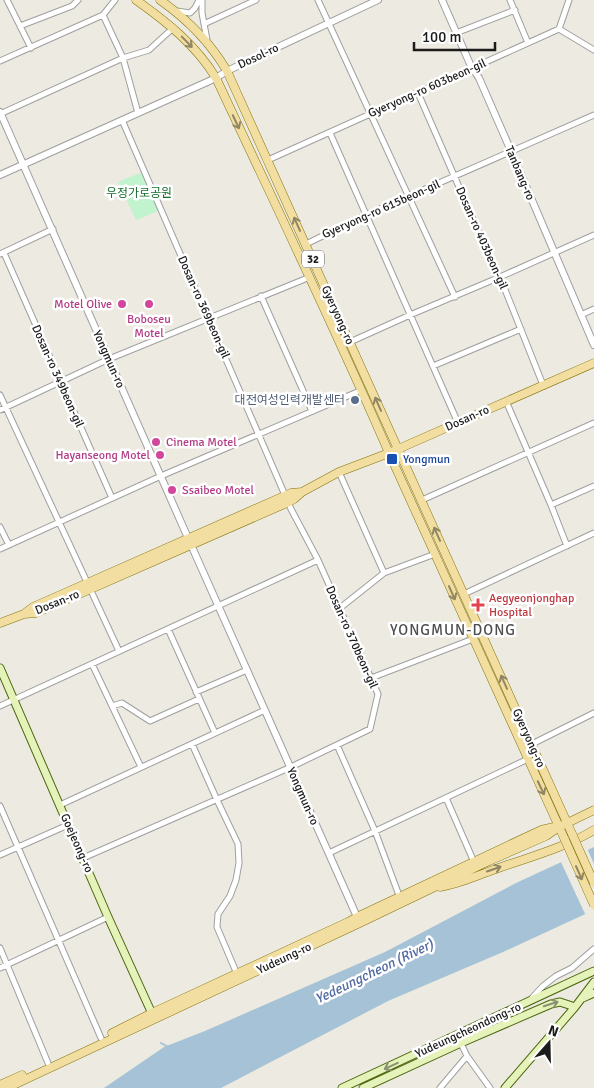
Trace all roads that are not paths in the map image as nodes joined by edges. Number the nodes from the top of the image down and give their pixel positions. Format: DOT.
graph roads {
  1 [pos="7,0"];
  2 [pos="78,0"];
  3 [pos="115,0"];
  4 [pos="136,0"];
  5 [pos="160,0"];
  6 [pos="200,0"];
  7 [pos="256,0"];
  8 [pos="318,0"];
  9 [pos="378,0"];
  10 [pos="442,0"];
  11 [pos="510,0"];
  12 [pos="568,0"];
  13 [pos="514,10"];
  14 [pos="175,11"];
  15 [pos="103,15"];
  16 [pos="204,24"];
  17 [pos="328,24"];
  18 [pos="20,26"];
  19 [pos="173,28"];
  20 [pos="559,29"];
  21 [pos="456,33"];
  22 [pos="528,42"];
  23 [pos="207,43"];
  24 [pos="32,48"];
  25 [pos="594,50"];
  26 [pos="123,58"];
  27 [pos="0,61"];
  28 [pos="472,68"];
  29 [pos="227,71"];
  30 [pos="216,78"];
  31 [pos="418,93"];
  32 [pos="0,113"];
  33 [pos="138,113"];
  34 [pos="370,114"];
  35 [pos="594,115"];
  36 [pos="122,120"];
  37 [pos="330,133"];
  38 [pos="511,151"];
  39 [pos="268,160"];
  40 [pos="24,164"];
  41 [pos="0,175"];
  42 [pos="454,176"];
  43 [pos="408,197"];
  44 [pos="366,215"];
  45 [pos="52,229"];
  46 [pos="594,235"];
  47 [pos="306,244"];
  48 [pos="554,253"];
  49 [pos="2,254"];
  50 [pos="310,277"];
  51 [pos="500,277"];
  52 [pos="261,296"];
  53 [pos="455,296"];
  54 [pos="594,309"];
  55 [pos="410,315"];
  56 [pos="581,315"];
  57 [pos="208,318"];
  58 [pos="521,329"];
  59 [pos="350,342"];
  60 [pos="594,345"];
  61 [pos="109,358"];
  62 [pos="594,363"];
  63 [pos="433,366"];
  64 [pos="60,382"];
  65 [pos="543,385"];
  66 [pos="362,390"];
  67 [pos="0,395"];
  68 [pos="506,401"];
  69 [pos="3,409"];
  70 [pos="312,411"];
  71 [pos="458,422"];
  72 [pos="594,423"];
  73 [pos="259,434"];
  74 [pos="398,448"];
  75 [pos="528,452"];
  76 [pos="389,453"];
  77 [pos="339,472"];
  78 [pos="161,476"];
  79 [pos="594,486"];
  80 [pos="112,498"];
  81 [pos="287,498"];
  82 [pos="422,500"];
  83 [pos="551,505"];
  84 [pos="59,522"];
  85 [pos="0,527"];
  86 [pos="594,533"];
  87 [pos="189,541"];
  88 [pos="9,545"];
  89 [pos="567,546"];
  90 [pos="0,549"];
  91 [pos="435,554"];
  92 [pos="318,560"];
  93 [pos="384,573"];
  94 [pos="88,586"];
  95 [pos="464,594"];
  96 [pos="218,606"];
  97 [pos="340,608"];
  98 [pos="0,623"];
  99 [pos="168,629"];
  100 [pos="473,639"];
  101 [pos="118,652"];
  102 [pos="92,664"];
  103 [pos="0,668"];
  104 [pos="247,670"];
  105 [pos="371,678"];
  106 [pos="196,692"];
  107 [pos="199,699"];
  108 [pos="14,700"];
  109 [pos="0,706"];
  110 [pos="112,706"];
  111 [pos="265,710"];
  112 [pos="594,713"];
  113 [pos="214,733"];
  114 [pos="192,744"];
  115 [pos="532,744"];
  116 [pos="337,745"];
  117 [pos="528,759"];
  118 [pos="141,767"];
  119 [pos="290,767"];
  120 [pos="446,798"];
  121 [pos="217,800"];
  122 [pos="60,805"];
  123 [pos="0,806"];
  124 [pos="594,810"];
  125 [pos="567,823"];
  126 [pos="68,824"];
  127 [pos="559,826"];
  128 [pos="594,830"];
  129 [pos="375,831"];
  130 [pos="18,847"];
  131 [pos="329,853"];
  132 [pos="0,855"];
  133 [pos="83,858"];
  134 [pos="474,862"];
  135 [pos="594,883"];
  136 [pos="431,889"];
  137 [pos="400,898"];
  138 [pos="594,905"];
  139 [pos="108,917"];
  140 [pos="359,920"];
  141 [pos="59,940"];
  142 [pos="0,948"];
  143 [pos="594,949"];
  144 [pos="8,965"];
  145 [pos="0,968"];
  146 [pos="594,971"];
  147 [pos="237,974"];
  148 [pos="594,982"];
  149 [pos="594,993"];
  150 [pos="580,1000"];
  151 [pos="527,1003"];
  152 [pos="574,1007"];
  153 [pos="153,1016"];
  154 [pos="457,1035"];
  155 [pos="101,1038"];
  156 [pos="461,1043"];
  157 [pos="467,1056"];
  158 [pos="48,1063"];
  159 [pos="0,1085"];
  160 [pos="7,1088"];
  161 [pos="342,1088"];
  162 [pos="363,1088"];
  163 [pos="440,1088"];
  164 [pos="490,1088"];
  165 [pos="505,1088"];
  1 -- 18 [label="street"];
  2 -- 18 [label="street"];
  3 -- 15 [label="street"];
  4 -- 19 [label="main road, Gyeryong-ro / 32"];
  5 -- 14 [label="main road, Gyeryong-ro / 32"];
  6 -- 14 [label="street"];
  6 -- 16 [label="street"];
  7 -- 16 [label="street"];
  8 -- 17 [label="street"];
  9 -- 17 [label="street, Dosol-ro"];
  10 -- 21 [label="street, Tanbang-ro"];
  11 -- 13 [label="street"];
  12 -- 20 [label="street"];
  13 -- 21 [label="street"];
  13 -- 22 [label="street"];
  14 -- 23 [label="main road, Gyeryong-ro / 32"];
  15 -- 24 [label="street"];
  15 -- 26 [label="street"];
  16 -- 23 [label="street"];
  17 -- 29 [label="street, Dosol-ro"];
  17 -- 34 [label="street"];
  18 -- 24 [label="street"];
  19 -- 26 [label="street"];
  19 -- 30 [label="main road, Gyeryong-ro / 32, one-way"];
  20 -- 22 [label="street, Gyeryong-ro 603beon-gil"];
  20 -- 25 [label="street"];
  21 -- 28 [label="street, Tanbang-ro"];
  22 -- 28 [label="street, Gyeryong-ro 603beon-gil"];
  23 -- 29 [label="main road, Gyeryong-ro / 32"];
  24 -- 27 [label="street"];
  26 -- 32 [label="street"];
  26 -- 33 [label="street"];
  28 -- 31 [label="street, Gyeryong-ro 603beon-gil"];
  28 -- 38 [label="street, Tanbang-ro"];
  29 -- 30 [label="street, Dosol-ro"];
  29 -- 39 [label="main road, Gyeryong-ro / 32"];
  30 -- 33 [label="street, Dosol-ro"];
  30 -- 50 [label="main road, Gyeryong-ro / 32, one-way"];
  31 -- 34 [label="street, Gyeryong-ro 603beon-gil"];
  31 -- 42 [label="street, Dosan-ro 403beon-gil"];
  32 -- 40 [label="street, Yongmun-ro"];
  33 -- 36 [label="street, Dosol-ro"];
  34 -- 37 [label="street, Gyeryong-ro 603beon-gil"];
  34 -- 43 [label="street"];
  35 -- 38 [label="street, Gyeryong-ro 615beon-gil"];
  36 -- 40 [label="street, Dosol-ro"];
  36 -- 57 [label="street, Dosan-ro 369beon-gil"];
  37 -- 39 [label="street, Gyeryong-ro 603beon-gil"];
  37 -- 44 [label="street"];
  38 -- 42 [label="street, Gyeryong-ro 615beon-gil"];
  38 -- 48 [label="street, Tanbang-ro"];
  47 -- 39 [label="main road, Gyeryong-ro / 32, one-way"];
  40 -- 41 [label="street, Dosol-ro"];
  40 -- 45 [label="street, Yongmun-ro"];
  42 -- 43 [label="street, Gyeryong-ro 615beon-gil"];
  42 -- 51 [label="street, Dosan-ro 403beon-gil"];
  43 -- 44 [label="street, Gyeryong-ro 615beon-gil"];
  43 -- 53 [label="street"];
  44 -- 47 [label="street, Gyeryong-ro 615beon-gil"];
  44 -- 55 [label="street"];
  45 -- 49 [label="street"];
  45 -- 61 [label="street, Yongmun-ro"];
  46 -- 48 [label="street"];
  47 -- 59 [label="main road, Gyeryong-ro / 32"];
  48 -- 51 [label="street"];
  48 -- 56 [label="street, Tanbang-ro"];
  49 -- 64 [label="street, Dosan-ro 349beon-gil"];
  50 -- 52 [label="street"];
  50 -- 66 [label="main road, Gyeryong-ro / 32"];
  51 -- 53 [label="street"];
  51 -- 58 [label="street, Dosan-ro 403beon-gil"];
  52 -- 57 [label="street"];
  52 -- 70 [label="street"];
  53 -- 55 [label="street"];
  54 -- 56 [label="street"];
  55 -- 59 [label="street"];
  55 -- 63 [label="street"];
  56 -- 60 [label="street, Tanbang-ro"];
  57 -- 61 [label="street"];
  57 -- 73 [label="street, Dosan-ro 369beon-gil"];
  58 -- 63 [label="street"];
  58 -- 65 [label="street, Dosan-ro 403beon-gil"];
  74 -- 59 [label="main road, Gyeryong-ro / 32, one-way"];
  61 -- 64 [label="street"];
  61 -- 78 [label="street, Yongmun-ro"];
  62 -- 65 [label="main road, Dosan-ro"];
  63 -- 71 [label="street"];
  64 -- 69 [label="street"];
  64 -- 80 [label="street, Dosan-ro 349beon-gil"];
  65 -- 68 [label="main road, Dosan-ro"];
  66 -- 70 [label="street"];
  66 -- 76 [label="main road, Gyeryong-ro / 32"];
  67 -- 69 [label="street"];
  68 -- 71 [label="main road, Dosan-ro"];
  68 -- 75 [label="street"];
  69 -- 84 [label="street"];
  70 -- 73 [label="street"];
  71 -- 74 [label="main road, Dosan-ro"];
  72 -- 75 [label="street"];
  73 -- 78 [label="street"];
  73 -- 81 [label="street, Dosan-ro 369beon-gil"];
  74 -- 76 [label="main road, Dosan-ro"];
  74 -- 82 [label="main road, Gyeryong-ro / 32"];
  75 -- 82 [label="street"];
  75 -- 83 [label="street"];
  76 -- 77 [label="main road, Dosan-ro"];
  76 -- 91 [label="main road, Gyeryong-ro / 32"];
  77 -- 81 [label="main road, Dosan-ro"];
  77 -- 93 [label="street"];
  78 -- 80 [label="street"];
  78 -- 87 [label="street, Yongmun-ro"];
  79 -- 83 [label="street"];
  80 -- 84 [label="street"];
  81 -- 87 [label="main road, Dosan-ro"];
  81 -- 92 [label="street, Dosan-ro 370beon-gil"];
  95 -- 82 [label="main road, Gyeryong-ro / 32, one-way"];
  83 -- 89 [label="street"];
  84 -- 88 [label="street"];
  84 -- 94 [label="street"];
  85 -- 88 [label="street"];
  86 -- 89 [label="street"];
  87 -- 94 [label="main road, Dosan-ro"];
  87 -- 96 [label="street, Yongmun-ro"];
  88 -- 90 [label="street"];
  89 -- 95 [label="street"];
  91 -- 93 [label="street"];
  91 -- 100 [label="main road, Gyeryong-ro / 32, one-way"];
  92 -- 96 [label="street"];
  92 -- 97 [label="street, Dosan-ro 370beon-gil"];
  93 -- 97 [label="street"];
  94 -- 98 [label="main road, Dosan-ro"];
  94 -- 101 [label="street, Dosan-ro"];
  115 -- 95 [label="main road, Gyeryong-ro / 32, one-way"];
  96 -- 99 [label="street"];
  96 -- 104 [label="street, Yongmun-ro"];
  97 -- 105 [label="street, Dosan-ro 370beon-gil"];
  99 -- 101 [label="street"];
  99 -- 106 [label="street"];
  100 -- 105 [label="street"];
  100 -- 117 [label="main road, Gyeryong-ro / 32"];
  101 -- 102 [label="street"];
  102 -- 108 [label="street"];
  102 -- 110 [label="street"];
  103 -- 108 [label="main road, Goejeong-ro"];
  104 -- 106 [label="street"];
  104 -- 111 [label="street, Yongmun-ro"];
  105 -- 116 [label="street, Dosan-ro 370beon-gil"];
  106 -- 107 [label="street"];
  107 -- 110 [label="street"];
  107 -- 113 [label="street"];
  108 -- 109 [label="street"];
  108 -- 122 [label="main road, Goejeong-ro"];
  110 -- 118 [label="street"];
  111 -- 113 [label="street"];
  111 -- 119 [label="street, Yongmun-ro"];
  112 -- 115 [label="street"];
  113 -- 114 [label="street"];
  114 -- 118 [label="street"];
  114 -- 121 [label="street"];
  115 -- 125 [label="main road, Gyeryong-ro / 32"];
  116 -- 119 [label="street, Dosan-ro 370beon-gil"];
  116 -- 129 [label="street"];
  117 -- 120 [label="street"];
  117 -- 127 [label="main road, Gyeryong-ro / 32, one-way"];
  118 -- 122 [label="street"];
  119 -- 121 [label="street, Dosan-ro 370beon-gil"];
  119 -- 131 [label="street, Yongmun-ro"];
  120 -- 129 [label="street"];
  120 -- 134 [label="street"];
  121 -- 133 [label="street, Dosan-ro 370beon-gil"];
  121 -- 147 [label="street"];
  122 -- 126 [label="main road, Goejeong-ro"];
  123 -- 130 [label="street"];
  124 -- 125 [label="main road, Yudeung-ro"];
  125 -- 127 [label="main road, Yudeung-ro"];
  125 -- 135 [label="main road, Gyeryong-ro / 32, bridge"];
  126 -- 130 [label="street"];
  126 -- 133 [label="main road, Goejeong-ro"];
  127 -- 134 [label="main road, Yudeung-ro"];
  127 -- 136 [label="main road, Yudeung-ro"];
  127 -- 138 [label="main road, Gyeryong-ro / 32, one-way, bridge"];
  136 -- 128 [label="main road, one-way"];
  129 -- 131 [label="street"];
  129 -- 137 [label="street"];
  130 -- 132 [label="street"];
  130 -- 141 [label="street"];
  131 -- 140 [label="street, Yongmun-ro"];
  133 -- 139 [label="main road, Goejeong-ro"];
  134 -- 137 [label="main road, Yudeung-ro"];
  136 -- 140 [label="main road, Yudeung-ro"];
  137 -- 140 [label="main road, Yudeung-ro"];
  139 -- 141 [label="street"];
  139 -- 153 [label="main road, Goejeong-ro"];
  140 -- 147 [label="main road, Yudeung-ro"];
  140 -- 153 [label="main road, Yudeung-ro"];
  141 -- 144 [label="street"];
  141 -- 155 [label="street"];
  142 -- 144 [label="street"];
  143 -- 151 [label="street"];
  144 -- 145 [label="street"];
  144 -- 158 [label="street"];
  146 -- 151 [label="main road, Yudeungcheondong-ro"];
  147 -- 153 [label="main road, Yudeung-ro"];
  148 -- 150 [label="main road"];
  149 -- 150 [label="main road"];
  150 -- 152 [label="main road"];
  151 -- 154 [label="main road, Yudeungcheondong-ro"];
  156 -- 152 [label="main road, Yudeungcheondong-ro, one-way"];
  152 -- 165 [label="main road"];
  153 -- 155 [label="main road, Yudeung-ro"];
  153 -- 160 [label="main road, Yudeung-ro"];
  154 -- 156 [label="street"];
  154 -- 161 [label="main road, Yudeungcheondong-ro, one-way"];
  155 -- 158 [label="main road, Yudeung-ro"];
  156 -- 157 [label="street"];
  156 -- 162 [label="main road, Yudeungcheondong-ro"];
  157 -- 163 [label="street"];
  157 -- 164 [label="street"];
  158 -- 159 [label="main road, Yudeung-ro"];
}
